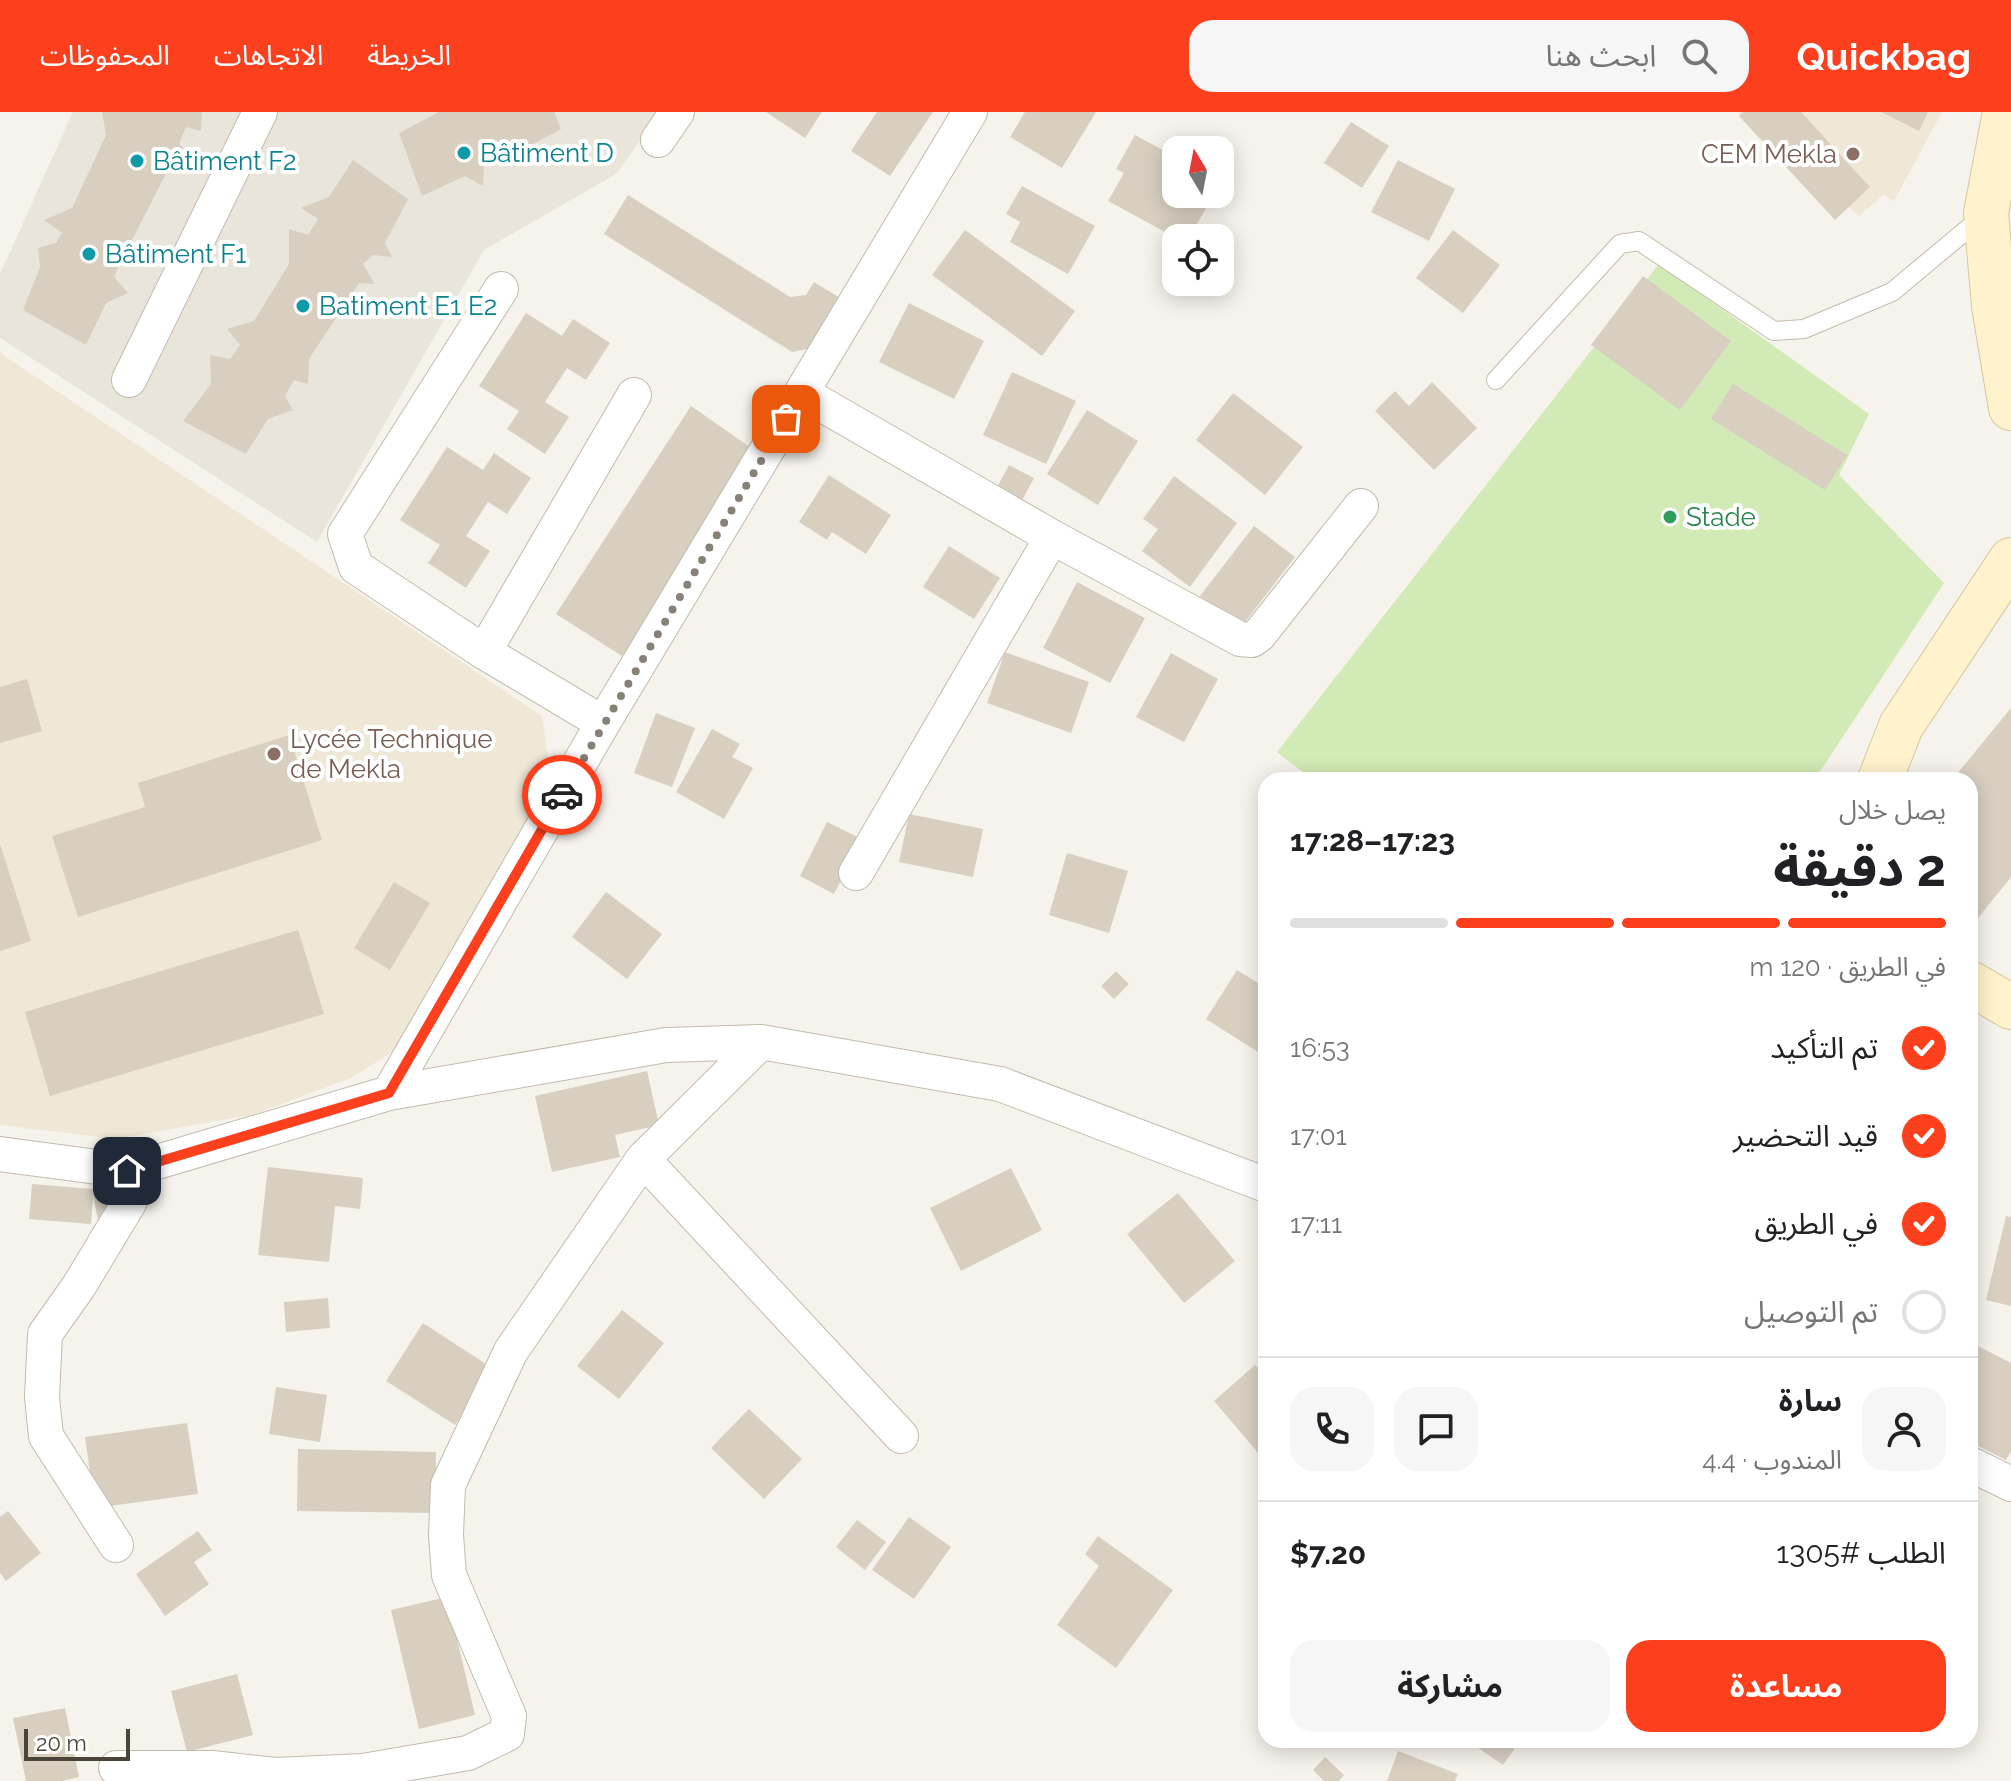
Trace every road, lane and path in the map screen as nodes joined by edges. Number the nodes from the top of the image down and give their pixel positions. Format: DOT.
graph roads {
  1 [pos="260,112"];
  2 [pos="970,112"];
  3 [pos="2005,112"];
  4 [pos="1986,213"];
  5 [pos="501,289"];
  6 [pos="129,380"];
  7 [pos="1496,380"];
  8 [pos="802,393"];
  9 [pos="634,395"];
  10 [pos="2011,408"];
  11 [pos="1361,506"];
  12 [pos="1052,537"];
  13 [pos="2011,560"];
  14 [pos="484,652"];
  15 [pos="603,723"];
  16 [pos="1883,772"];
  17 [pos="856,873"];
  18 [pos="1978,988"];
  19 [pos="2011,1007"];
  20 [pos="761,1042"];
  21 [pos="389,1093"];
  22 [pos="0,1154"];
  23 [pos="643,1159"];
  24 [pos="144,1166"];
  25 [pos="1258,1182"];
  26 [pos="901,1436"];
  27 [pos="1978,1468"];
  28 [pos="2011,1484"];
  29 [pos="116,1545"];
  30 [pos="116,1768"];
  1 -- 6 [label="street"];
  2 -- 8 [label="street"];
  3 -- 4 [label="main road"];
  4 -- 7 [label="lane"];
  4 -- 10 [label="main road"];
  5 -- 14 [label="street"];
  8 -- 12 [label="street"];
  8 -- 15 [label="street"];
  9 -- 14 [label="street"];
  11 -- 12 [label="street"];
  12 -- 17 [label="street"];
  13 -- 16 [label="main road"];
  14 -- 15 [label="street"];
  15 -- 21 [label="street"];
  18 -- 19 [label="main road"];
  20 -- 21 [label="street"];
  20 -- 23 [label="street"];
  20 -- 25 [label="street"];
  21 -- 24 [label="street"];
  22 -- 24 [label="street"];
  23 -- 26 [label="street"];
  23 -- 30 [label="street"];
  24 -- 29 [label="street"];
  27 -- 28 [label="street"];
}
